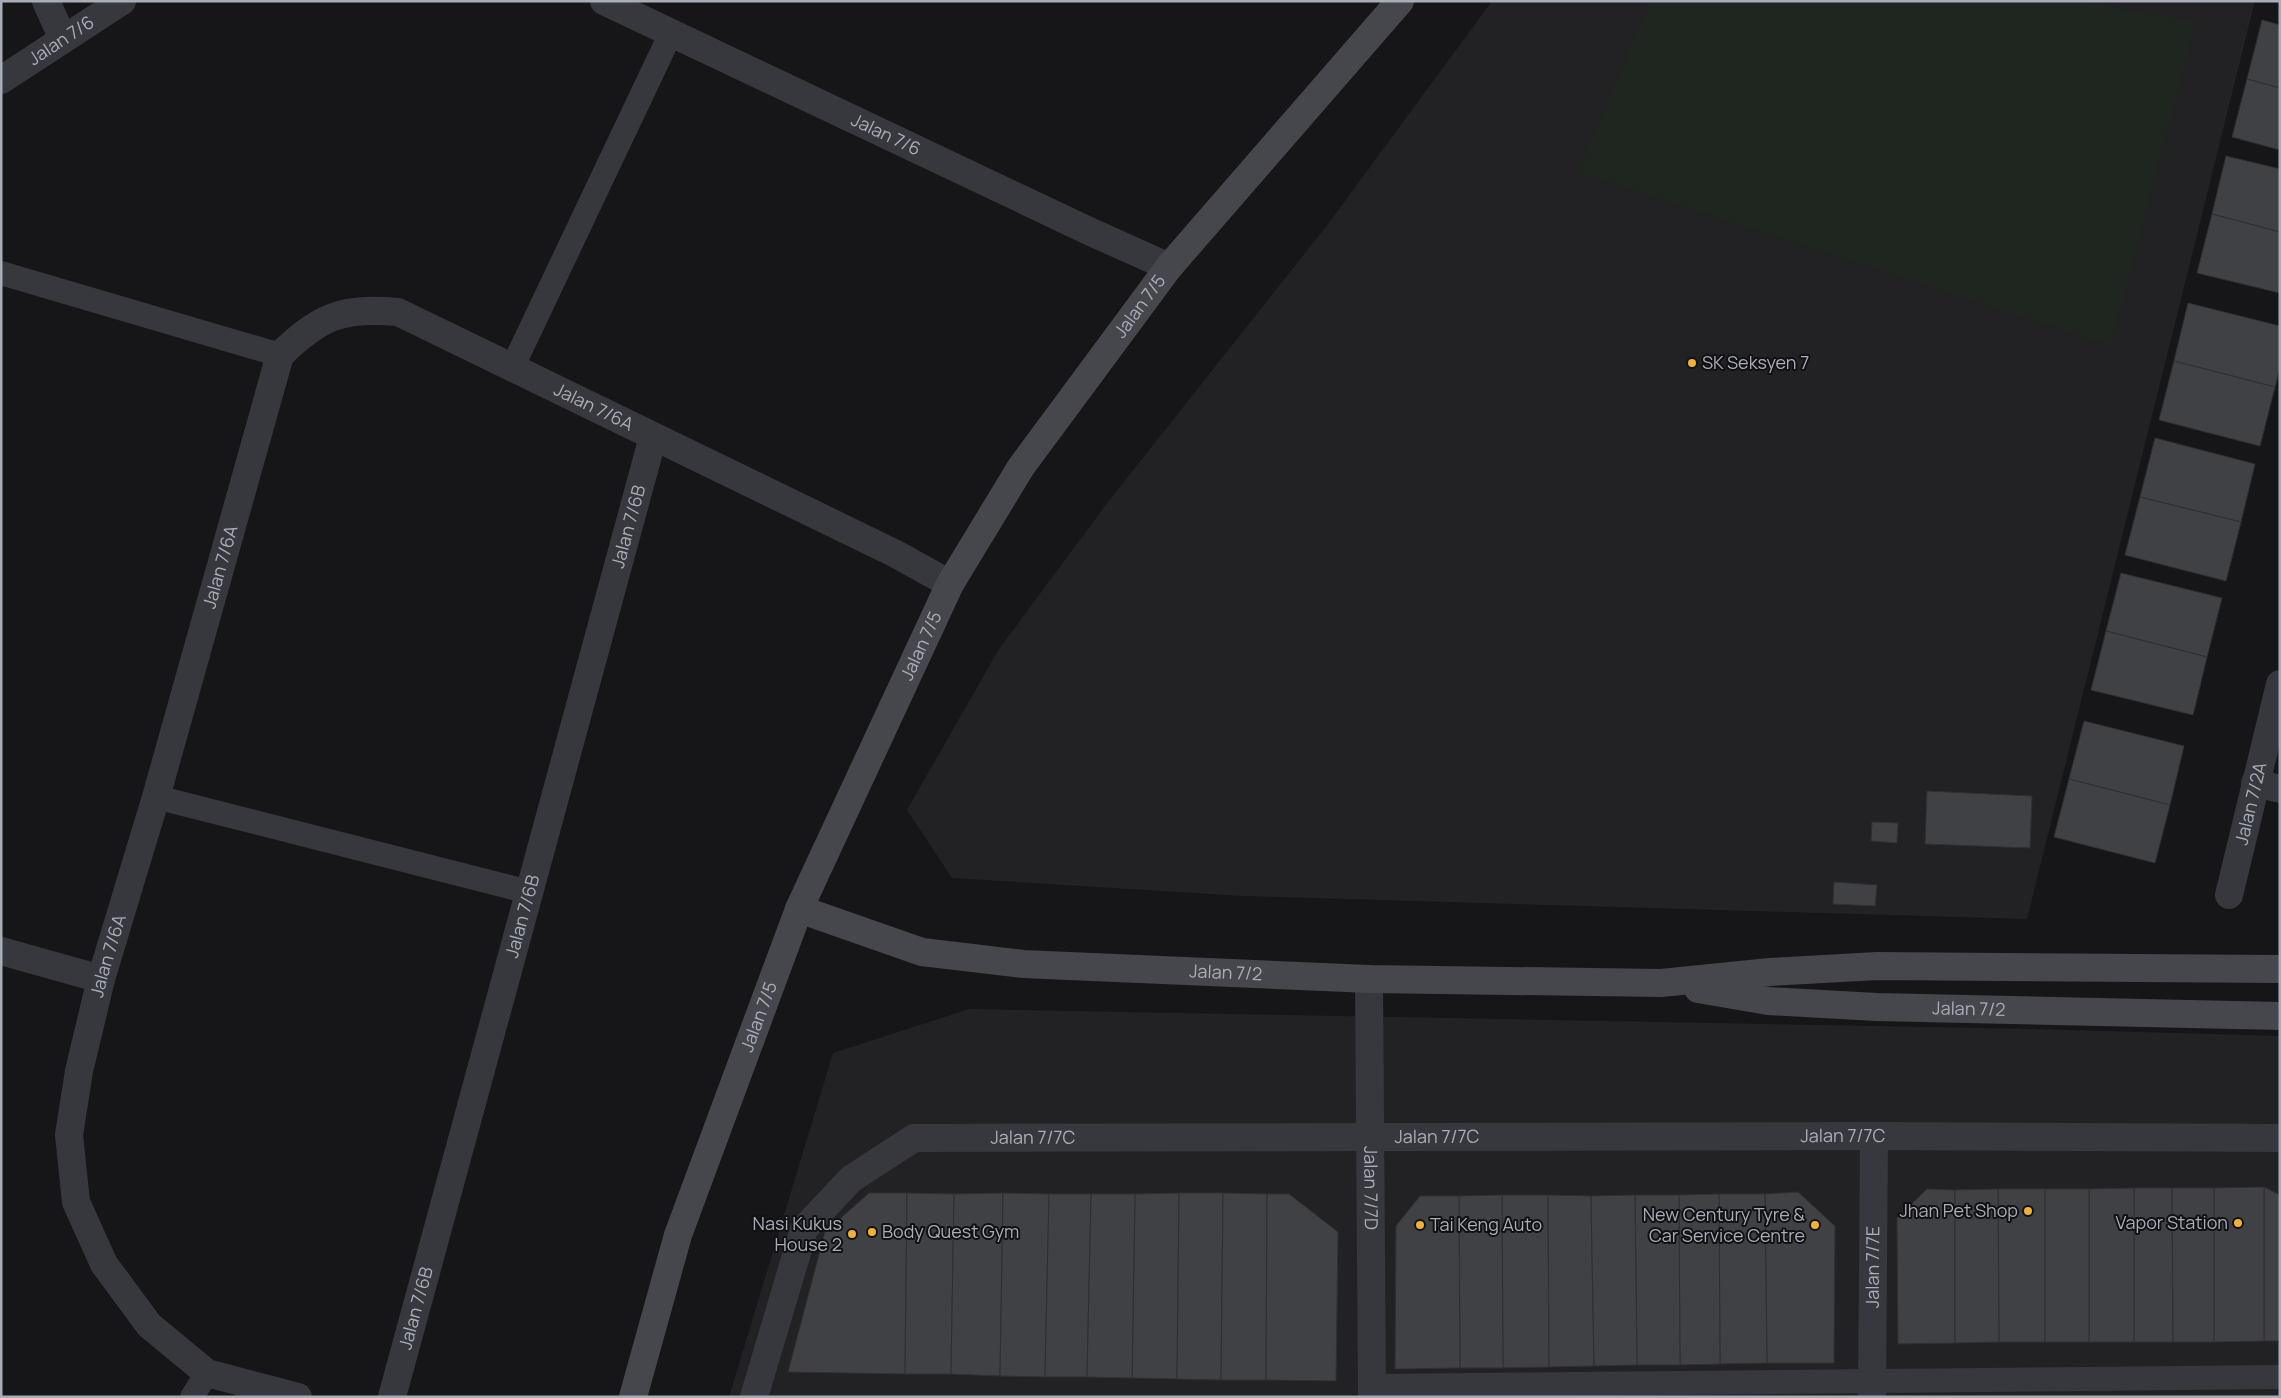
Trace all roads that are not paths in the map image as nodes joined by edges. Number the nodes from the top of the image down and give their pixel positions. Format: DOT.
graph roads {
  1 [pos="46,1"];
  2 [pos="122,1"];
  3 [pos="604,1"];
  4 [pos="1400,1"];
  5 [pos="671,33"];
  6 [pos="63,39"];
  7 [pos="1,80"];
  8 [pos="1169,267"];
  9 [pos="1,273"];
  10 [pos="280,355"];
  11 [pos="512,368"];
  12 [pos="653,437"];
  13 [pos="950,584"];
  14 [pos="2280,684"];
  15 [pos="2268,786"];
  16 [pos="156,797"];
  17 [pos="529,892"];
  18 [pos="2230,895"];
  19 [pos="799,909"];
  20 [pos="1,951"];
  21 [pos="2280,969"];
  22 [pos="1369,979"];
  23 [pos="101,980"];
  24 [pos="1661,983"];
  25 [pos="2280,1016"];
  26 [pos="1874,1136"];
  27 [pos="1371,1137"];
  28 [pos="2280,1138"];
  29 [pos="207,1372"];
  30 [pos="2280,1377"];
  31 [pos="1872,1389"];
  32 [pos="1372,1391"];
  33 [pos="192,1397"];
  34 [pos="298,1397"];
  35 [pos="392,1397"];
  36 [pos="632,1397"];
  37 [pos="754,1397"];
  1 -- 6 [label="street"];
  2 -- 6 [label="street, Jalan 7/6"];
  3 -- 5 [label="street, Jalan 7/6"];
  4 -- 8 [label="street, Jalan 7/5"];
  5 -- 8 [label="street, Jalan 7/6"];
  5 -- 11 [label="lane"];
  6 -- 7 [label="street, Jalan 7/6"];
  8 -- 13 [label="street, Jalan 7/5"];
  9 -- 10 [label="lane"];
  10 -- 11 [label="street, Jalan 7/6A"];
  10 -- 16 [label="street, Jalan 7/6A"];
  11 -- 12 [label="street, Jalan 7/6A"];
  12 -- 13 [label="street, Jalan 7/6A"];
  12 -- 17 [label="street, Jalan 7/6B"];
  13 -- 19 [label="street, Jalan 7/5"];
  14 -- 15 [label="street, Jalan 7/2A"];
  15 -- 18 [label="street, Jalan 7/2A"];
  16 -- 17 [label="lane"];
  16 -- 23 [label="street, Jalan 7/6A"];
  17 -- 35 [label="street, Jalan 7/6B"];
  19 -- 22 [label="street, Jalan 7/2"];
  19 -- 36 [label="street, Jalan 7/5"];
  20 -- 23 [label="street"];
  21 -- 24 [label="street, Jalan 7/2"];
  22 -- 24 [label="street, Jalan 7/2"];
  22 -- 27 [label="street, Jalan 7/7D"];
  23 -- 29 [label="street, Jalan 7/6A"];
  24 -- 25 [label="street, Jalan 7/2"];
  26 -- 27 [label="street, Jalan 7/7C"];
  26 -- 28 [label="street, Jalan 7/7C"];
  26 -- 31 [label="street, Jalan 7/7E"];
  27 -- 32 [label="street, Jalan 7/7D"];
  27 -- 37 [label="street, Jalan 7/7C"];
  29 -- 33 [label="lane"];
  29 -- 34 [label="street, Jalan 7/6A"];
  30 -- 31 [label="lane"];
  31 -- 32 [label="lane"];
}
